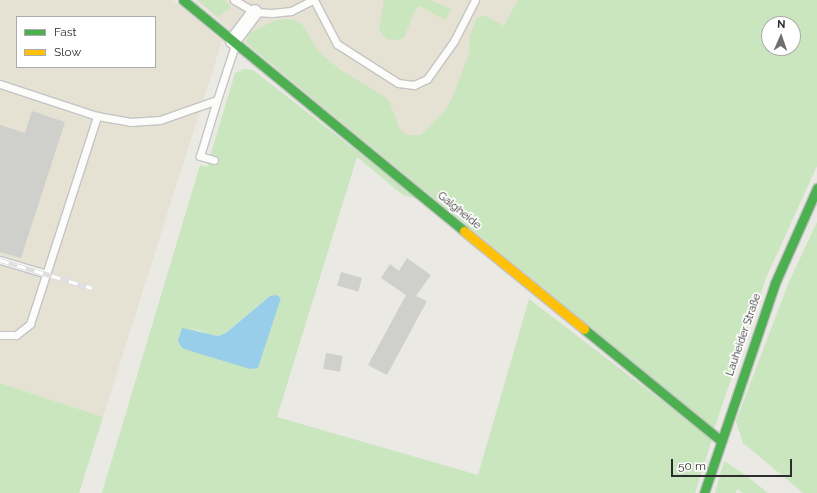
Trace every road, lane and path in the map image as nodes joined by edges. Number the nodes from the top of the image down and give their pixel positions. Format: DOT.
graph roads {
  1 [pos="183,0"];
  2 [pos="234,0"];
  3 [pos="313,0"];
  4 [pos="475,0"];
  5 [pos="254,12"];
  6 [pos="234,43"];
  7 [pos="0,84"];
  8 [pos="216,100"];
  9 [pos="97,116"];
  10 [pos="214,160"];
  11 [pos="817,188"];
  12 [pos="0,260"];
  13 [pos="47,274"];
  14 [pos="0,335"];
  15 [pos="720,440"];
  16 [pos="704,493"];
  1 -- 6 [label="street, Galgheide"];
  2 -- 5 [label="lane"];
  3 -- 4 [label="lane"];
  3 -- 5 [label="lane"];
  5 -- 6 [label="street"];
  6 -- 8 [label="lane"];
  6 -- 15 [label="street, Galgheide"];
  7 -- 9 [label="lane"];
  8 -- 9 [label="lane"];
  8 -- 10 [label="lane"];
  9 -- 13 [label="lane"];
  11 -- 15 [label="street, Lauheider Straße"];
  12 -- 13 [label="lane"];
  13 -- 14 [label="lane"];
  15 -- 16 [label="street, Lauheider Straße"];
}
